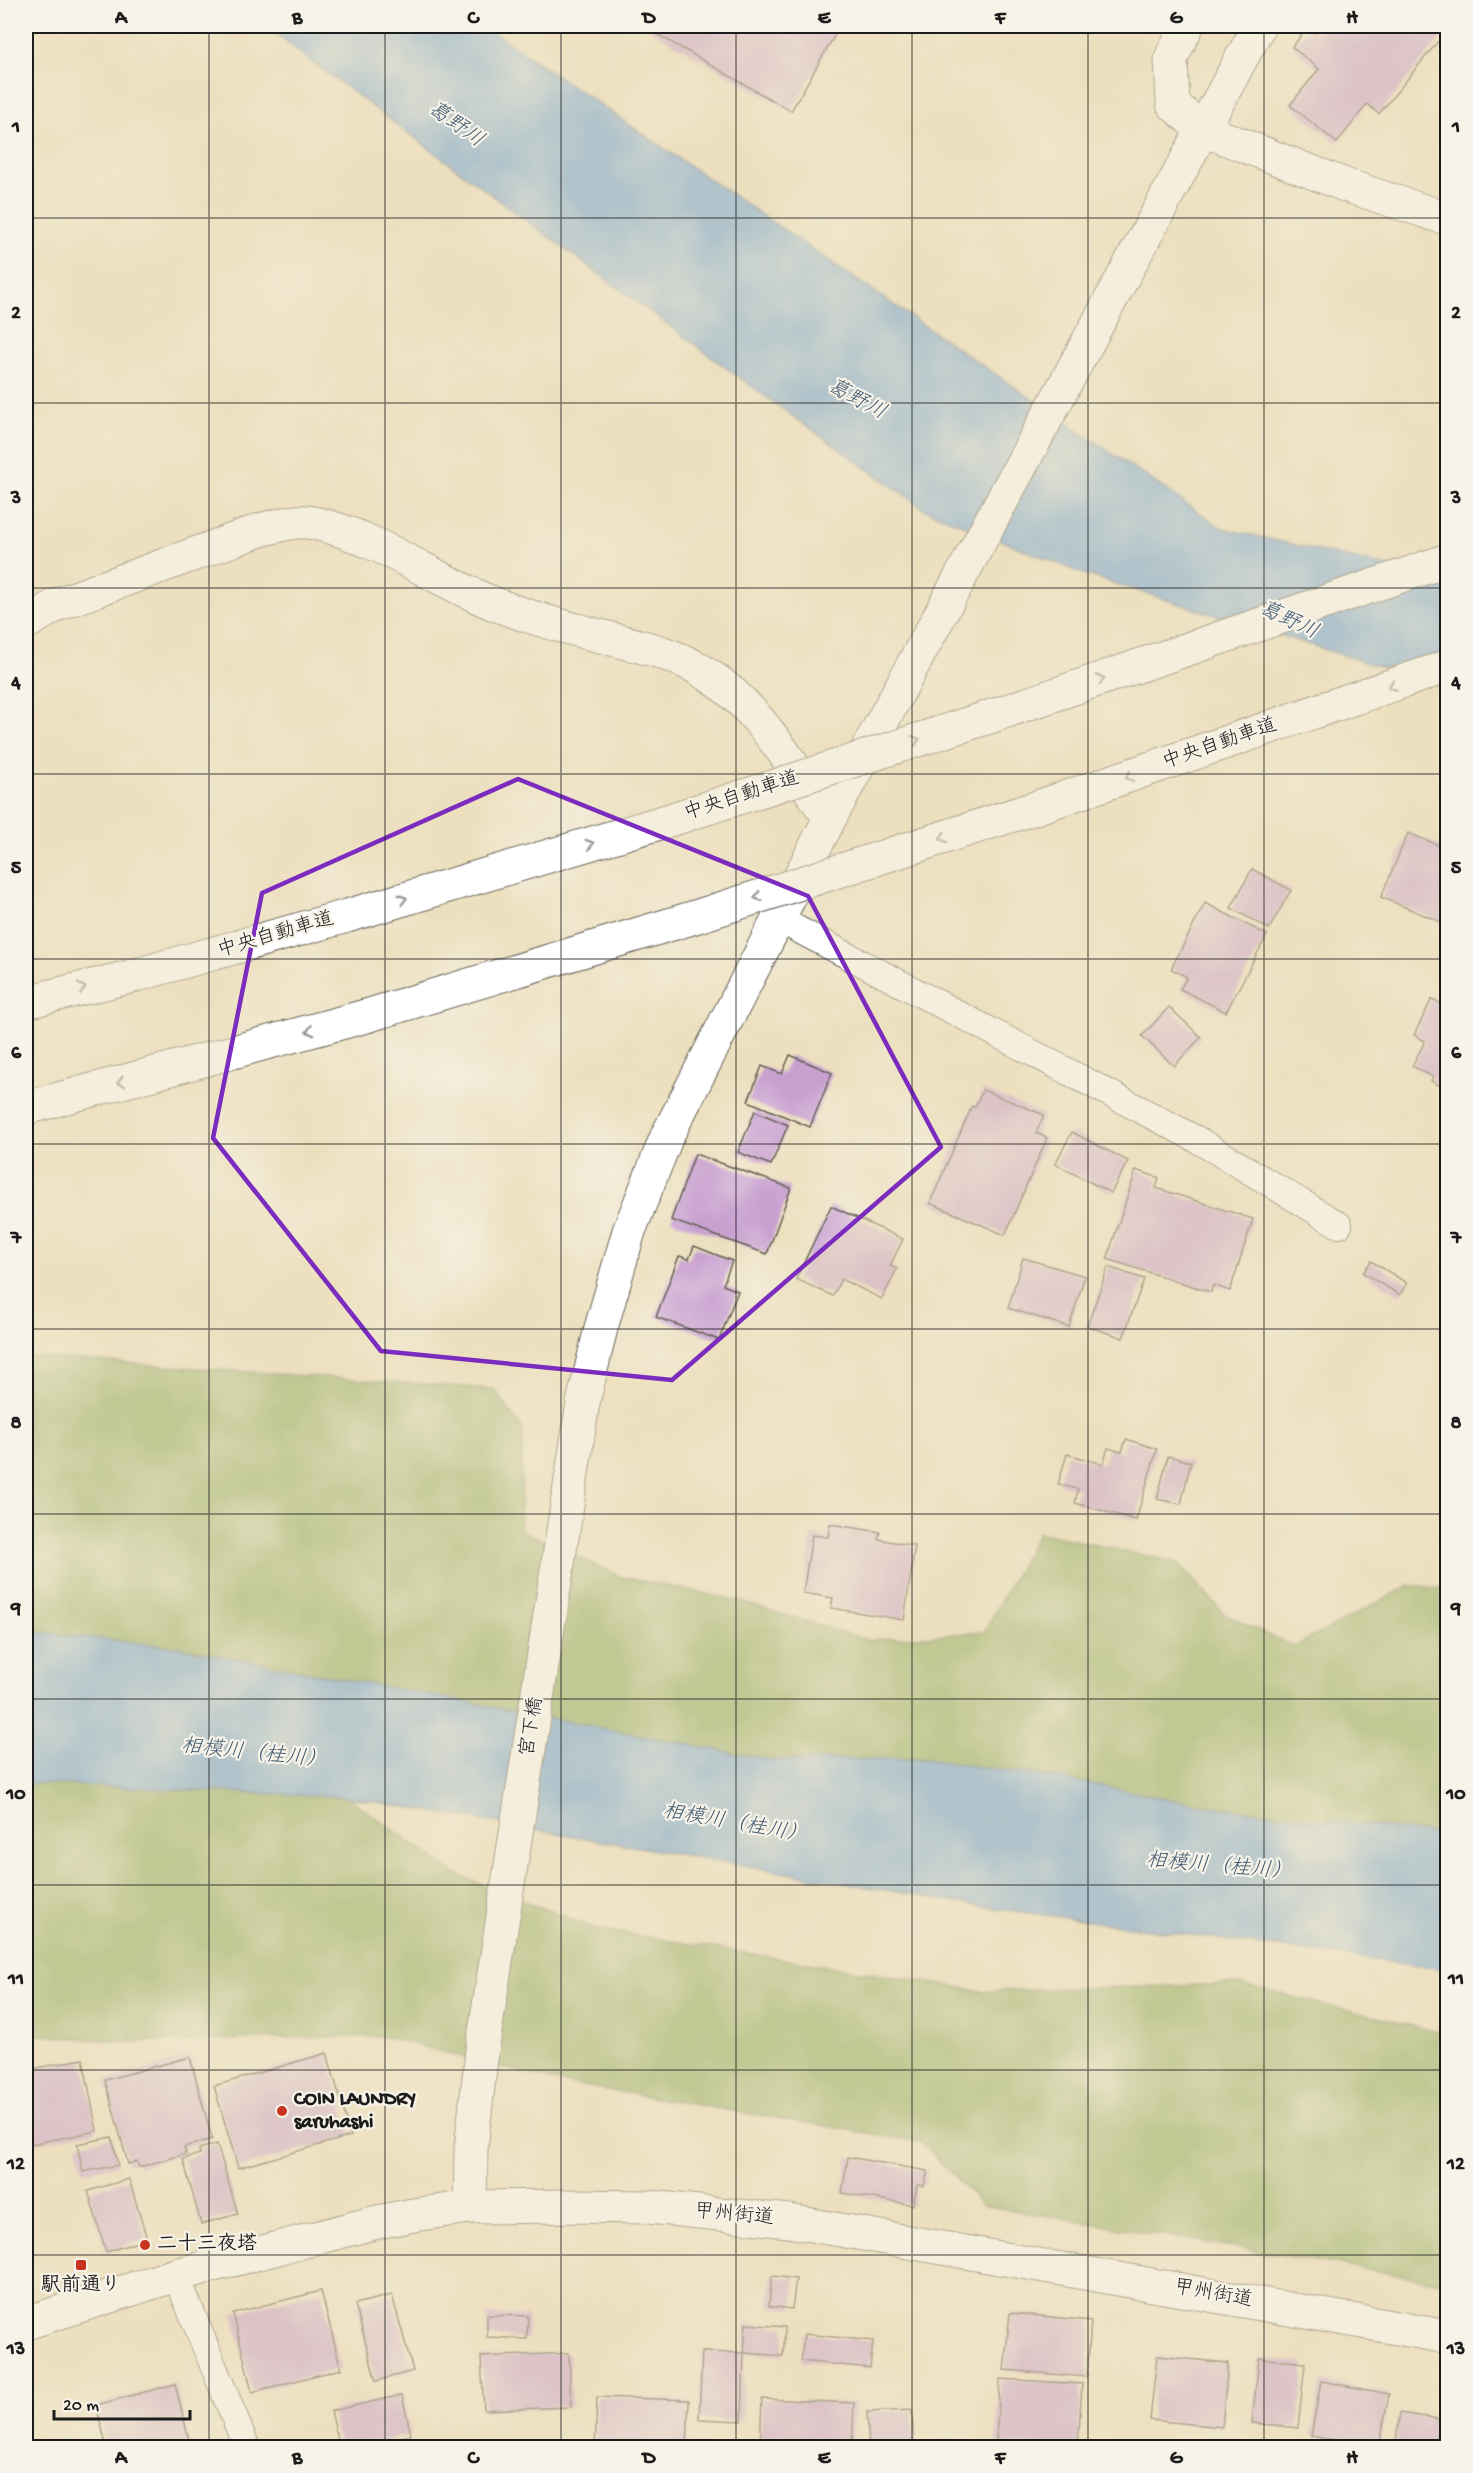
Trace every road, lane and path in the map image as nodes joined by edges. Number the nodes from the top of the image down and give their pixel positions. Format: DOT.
graph roads {
  1 [pos="1187,26"];
  2 [pos="1258,26"];
  3 [pos="1201,129"];
  4 [pos="1448,219"];
  5 [pos="1448,560"];
  6 [pos="26,623"];
  7 [pos="1448,666"];
  8 [pos="830,818"];
  9 [pos="780,920"];
  10 [pos="26,1002"];
  11 [pos="26,1108"];
  12 [pos="1339,1225"];
  13 [pos="470,2207"];
  14 [pos="176,2275"];
  15 [pos="26,2323"];
  16 [pos="1448,2337"];
  17 [pos="248,2448"];
  1 -- 3 [label="main road"];
  2 -- 3 [label="main road, 宮下橋"];
  3 -- 4 [label="main road"];
  3 -- 8 [label="main road, 宮下橋"];
  10 -- 5 [label="main road, 中央自動車道, one-way, bridge"];
  6 -- 8 [label="main road"];
  7 -- 11 [label="main road, 中央自動車道, one-way, bridge"];
  8 -- 9 [label="main road, 宮下橋"];
  9 -- 12 [label="lane"];
  9 -- 13 [label="main road, 宮下橋"];
  13 -- 14 [label="main road, 甲州街道"];
  13 -- 16 [label="main road, 甲州街道"];
  14 -- 15 [label="main road, 甲州街道"];
  14 -- 17 [label="lane"];
}
